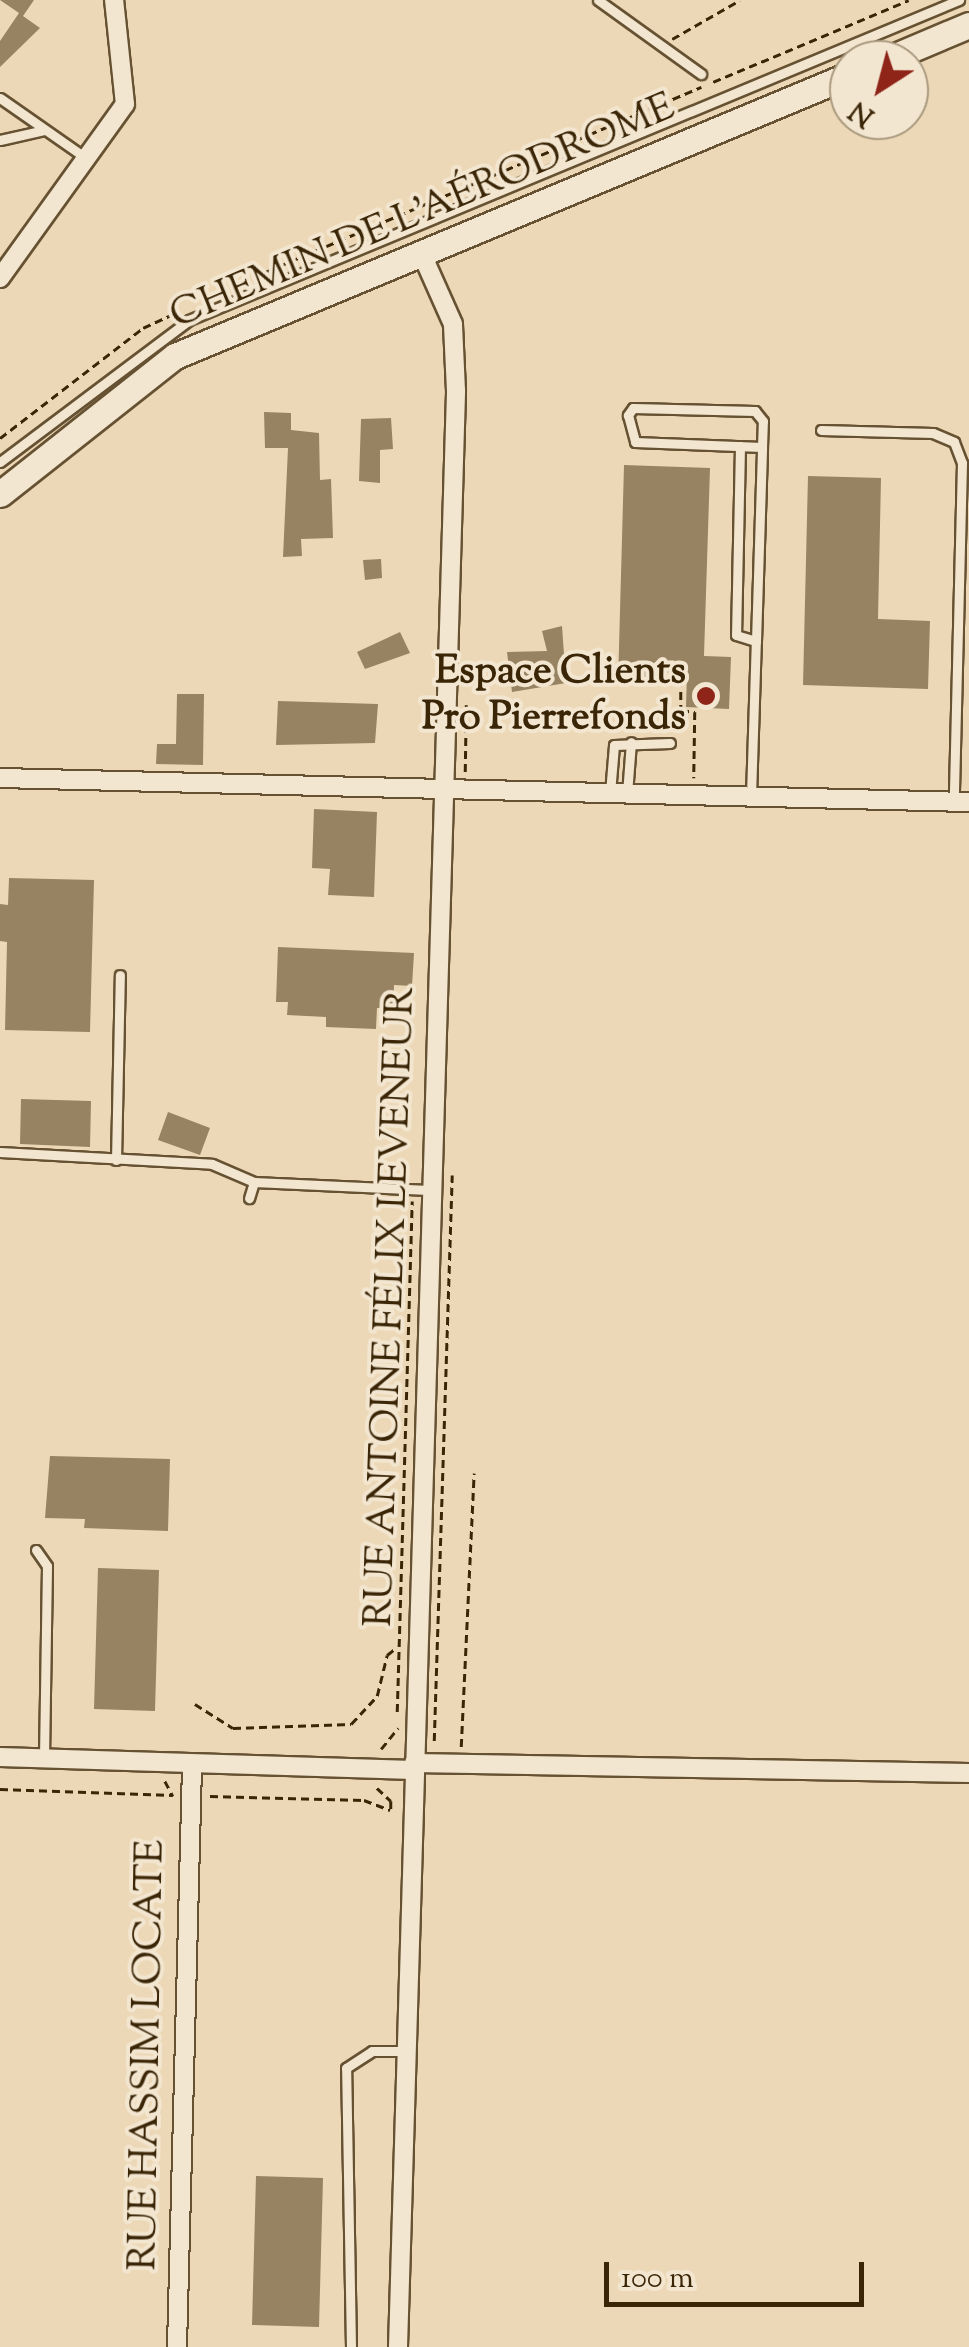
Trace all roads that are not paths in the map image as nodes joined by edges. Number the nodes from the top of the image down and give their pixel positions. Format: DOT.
graph roads {
  1 [pos="114,0"];
  2 [pos="598,0"];
  3 [pos="958,0"];
  4 [pos="969,25"];
  5 [pos="929,42"];
  6 [pos="701,74"];
  7 [pos="829,83"];
  8 [pos="0,98"];
  9 [pos="44,130"];
  10 [pos="0,140"];
  11 [pos="86,158"];
  12 [pos="421,252"];
  13 [pos="0,278"];
  14 [pos="821,430"];
  15 [pos="740,446"];
  16 [pos="762,447"];
  17 [pos="0,462"];
  18 [pos="0,494"];
  19 [pos="756,641"];
  20 [pos="630,742"];
  21 [pos="670,744"];
  22 [pos="0,778"];
  23 [pos="444,793"];
  24 [pos="619,794"];
  25 [pos="751,796"];
  26 [pos="962,802"];
  27 [pos="120,976"];
  28 [pos="0,1152"];
  29 [pos="116,1160"];
  30 [pos="254,1182"];
  31 [pos="421,1189"];
  32 [pos="249,1198"];
  33 [pos="36,1550"];
  34 [pos="0,1757"];
  35 [pos="44,1758"];
  36 [pos="192,1765"];
  37 [pos="414,1766"];
  38 [pos="968,1773"];
  39 [pos="406,2051"];
  40 [pos="177,2347"];
  41 [pos="351,2347"];
  42 [pos="398,2347"];
  1 -- 11 [label="street"];
  2 -- 6 [label="lane"];
  3 -- 17 [label="lane"];
  4 -- 5 [label="main road"];
  7 -- 12 [label="main road, CHEMIN DE L'AÉRODROME"];
  8 -- 9 [label="lane"];
  9 -- 10 [label="lane"];
  9 -- 11 [label="lane"];
  11 -- 13 [label="street"];
  12 -- 18 [label="main road, CHEMIN DE L'AÉRODROME"];
  12 -- 23 [label="street, RUE ANTOINE FÉLIX LEVENEUR"];
  14 -- 26 [label="lane"];
  15 -- 16 [label="lane"];
  15 -- 16 [label="lane"];
  15 -- 19 [label="lane"];
  16 -- 19 [label="lane"];
  19 -- 25 [label="lane"];
  20 -- 21 [label="lane"];
  20 -- 24 [label="lane"];
  20 -- 24 [label="lane"];
  22 -- 23 [label="street"];
  23 -- 24 [label="street"];
  23 -- 31 [label="street, RUE ANTOINE FÉLIX LEVENEUR"];
  24 -- 25 [label="street"];
  25 -- 26 [label="street"];
  27 -- 29 [label="lane"];
  28 -- 29 [label="lane"];
  29 -- 30 [label="lane"];
  30 -- 31 [label="lane"];
  30 -- 32 [label="lane"];
  31 -- 37 [label="street, RUE ANTOINE FÉLIX LEVENEUR"];
  33 -- 35 [label="lane"];
  34 -- 35 [label="street"];
  35 -- 36 [label="street"];
  36 -- 37 [label="street"];
  36 -- 40 [label="street, RUE HASSIM LOCATE"];
  37 -- 38 [label="street"];
  37 -- 39 [label="street, RUE ANTOINE FÉLIX LEVENEUR"];
  39 -- 41 [label="lane"];
  39 -- 42 [label="street, RUE ANTOINE FÉLIX LEVENEUR"];
}
